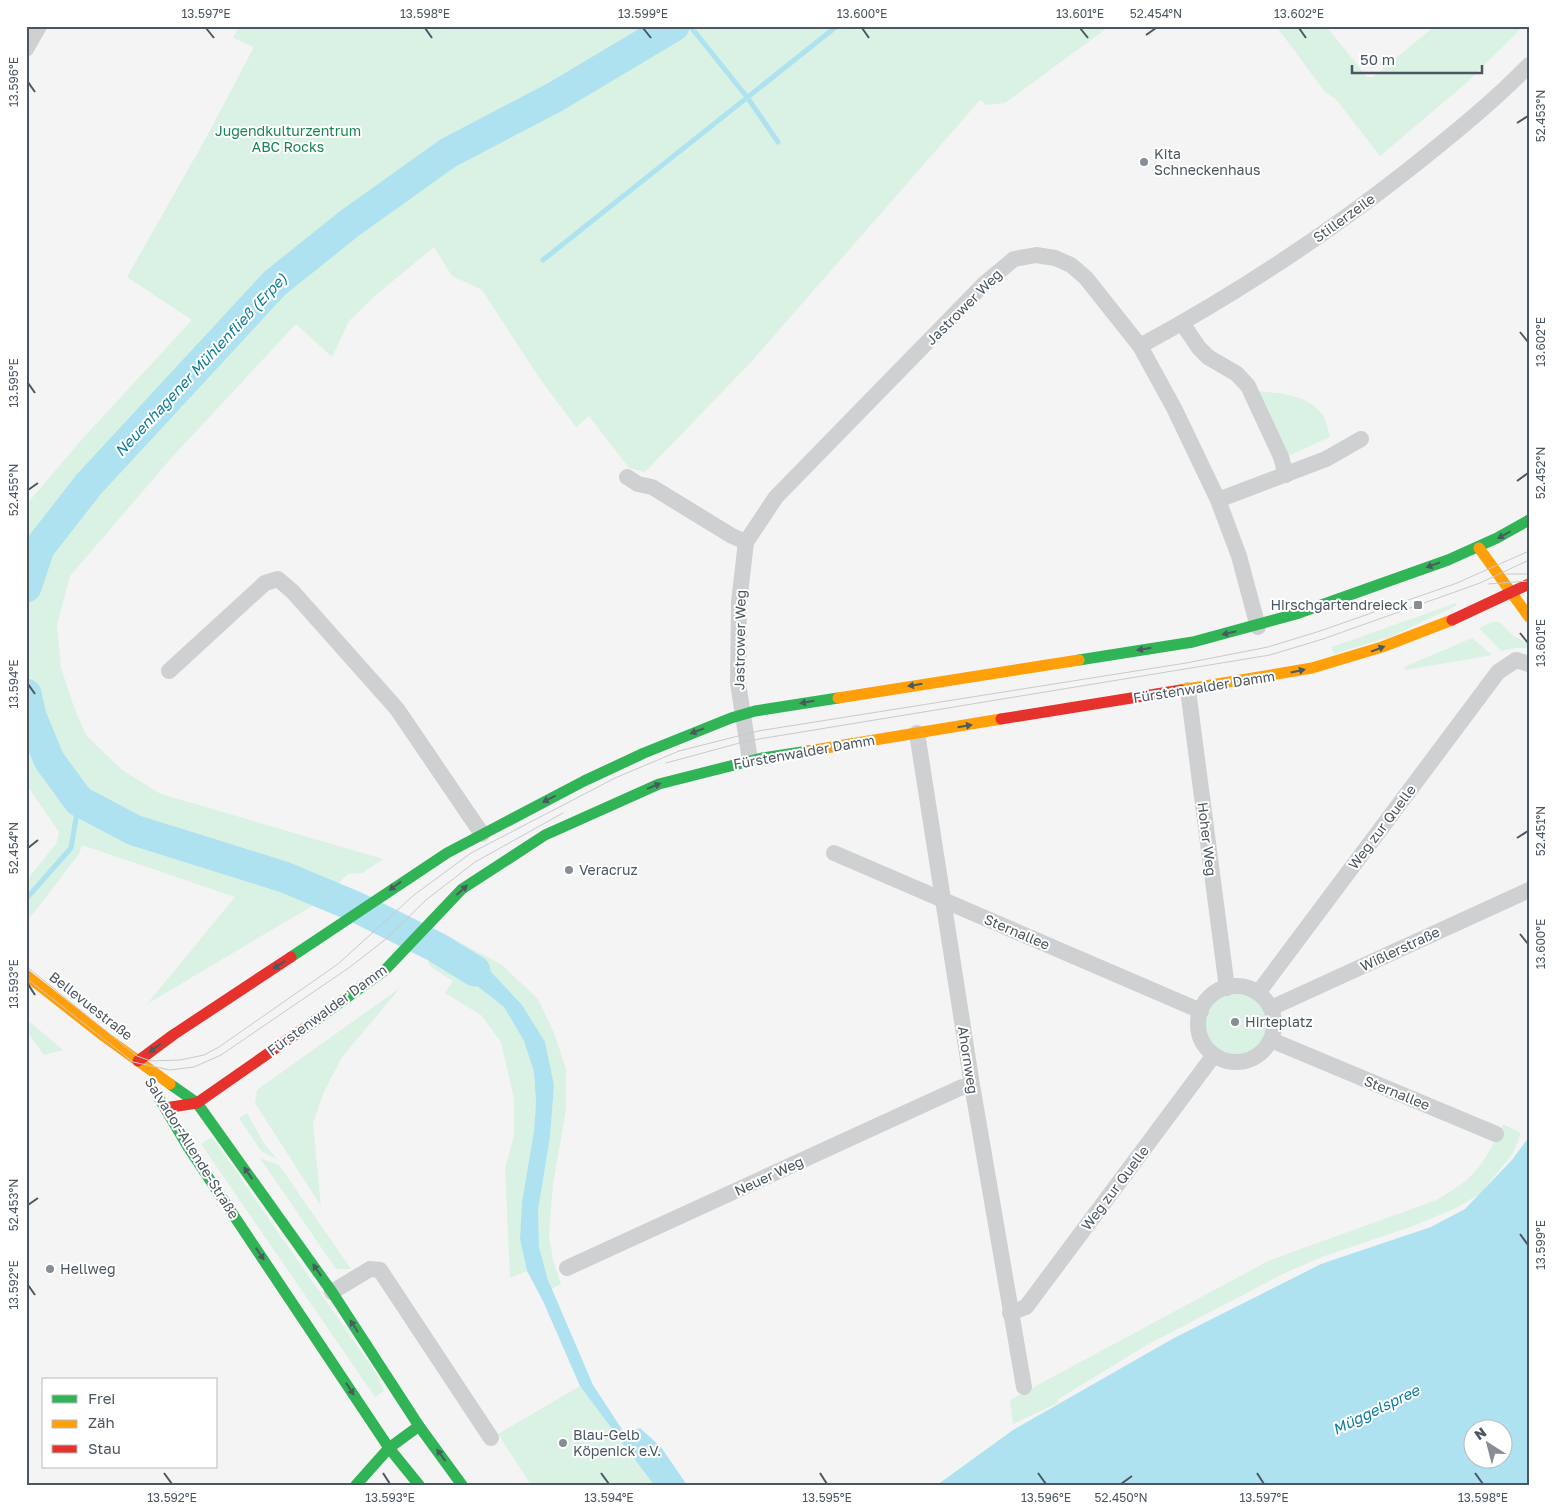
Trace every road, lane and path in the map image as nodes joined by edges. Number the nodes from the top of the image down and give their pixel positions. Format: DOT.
graph roads {
  1 [pos="39,26"];
  2 [pos="26,49"];
  3 [pos="1529,65"];
  4 [pos="1182,323"];
  5 [pos="1140,346"];
  6 [pos="1361,438"];
  7 [pos="1286,475"];
  8 [pos="627,477"];
  9 [pos="1218,500"];
  10 [pos="1529,520"];
  11 [pos="746,542"];
  12 [pos="1479,548"];
  13 [pos="1529,584"];
  14 [pos="1511,595"];
  15 [pos="1529,618"];
  16 [pos="1258,627"];
  17 [pos="1529,664"];
  18 [pos="168,671"];
  19 [pos="1188,690"];
  20 [pos="742,715"];
  21 [pos="917,734"];
  22 [pos="750,760"];
  23 [pos="482,834"];
  24 [pos="834,853"];
  25 [pos="1529,890"];
  26 [pos="943,900"];
  27 [pos="26,975"];
  28 [pos="1227,988"];
  29 [pos="1258,994"];
  30 [pos="1271,1008"];
  31 [pos="1201,1011"];
  32 [pos="1271,1040"];
  33 [pos="1214,1055"];
  34 [pos="138,1061"];
  35 [pos="972,1086"];
  36 [pos="198,1103"];
  37 [pos="165,1108"];
  38 [pos="1496,1134"];
  39 [pos="567,1268"];
  40 [pos="332,1292"];
  41 [pos="1010,1313"];
  42 [pos="1024,1387"];
  43 [pos="419,1426"];
  44 [pos="491,1438"];
  45 [pos="388,1448"];
  46 [pos="356,1485"];
  47 [pos="418,1485"];
  48 [pos="462,1485"];
  1 -- 2 [label="street"];
  3 -- 4 [label="street, Stillerzeile"];
  4 -- 5 [label="street, Stillerzeile"];
  4 -- 7 [label="street"];
  5 -- 9 [label="street, Jastrower Weg"];
  5 -- 11 [label="street, Jastrower Weg"];
  6 -- 7 [label="street"];
  7 -- 9 [label="street"];
  8 -- 11 [label="street"];
  9 -- 16 [label="street, Jastrower Weg"];
  10 -- 12 [label="main road, one-way"];
  11 -- 20 [label="street, Jastrower Weg"];
  12 -- 14 [label="main road"];
  12 -- 16 [label="main road, one-way"];
  13 -- 14 [label="main road, Fürstenwalder Damm"];
  14 -- 15 [label="main road"];
  19 -- 14 [label="main road, Fürstenwalder Damm, one-way"];
  16 -- 20 [label="main road, one-way"];
  17 -- 29 [label="street, Weg zur Quelle"];
  18 -- 23 [label="street"];
  21 -- 19 [label="main road, Fürstenwalder Damm, one-way"];
  19 -- 28 [label="street, Hoher Weg"];
  20 -- 22 [label="street, Jastrower Weg"];
  20 -- 23 [label="main road, one-way"];
  21 -- 22 [label="main road, Fürstenwalder Damm"];
  21 -- 26 [label="street, Ahornweg"];
  36 -- 22 [label="main road, Fürstenwalder Damm, one-way"];
  23 -- 34 [label="main road, one-way"];
  24 -- 26 [label="street, Sternallee"];
  25 -- 30 [label="street, Wißlerstraße"];
  26 -- 31 [label="street, Sternallee"];
  26 -- 35 [label="street, Ahornweg"];
  27 -- 34 [label="main road, Bellevuestraße"];
  28 -- 29 [label="street"];
  28 -- 31 [label="street"];
  29 -- 30 [label="street"];
  30 -- 32 [label="street"];
  31 -- 33 [label="street"];
  32 -- 33 [label="street"];
  32 -- 38 [label="street, Sternallee"];
  33 -- 41 [label="street, Weg zur Quelle"];
  34 -- 36 [label="main road, Salvador-Allende-Straße"];
  34 -- 37 [label="main road, Salvador-Allende-Straße"];
  35 -- 39 [label="street, Neuer Weg"];
  35 -- 41 [label="street, Ahornweg"];
  36 -- 37 [label="main road, Fürstenwalder Damm"];
  40 -- 36 [label="main road, Salvador-Allende-Straße, one-way"];
  37 -- 45 [label="main road, Salvador-Allende-Straße, one-way"];
  43 -- 40 [label="main road, Salvador-Allende-Straße, one-way"];
  40 -- 44 [label="street"];
  41 -- 42 [label="street, Ahornweg"];
  43 -- 45 [label="main road"];
  48 -- 43 [label="main road, Salvador-Allende-Straße, one-way"];
  45 -- 46 [label="main road"];
  45 -- 47 [label="main road, Salvador-Allende-Straße"];
}
